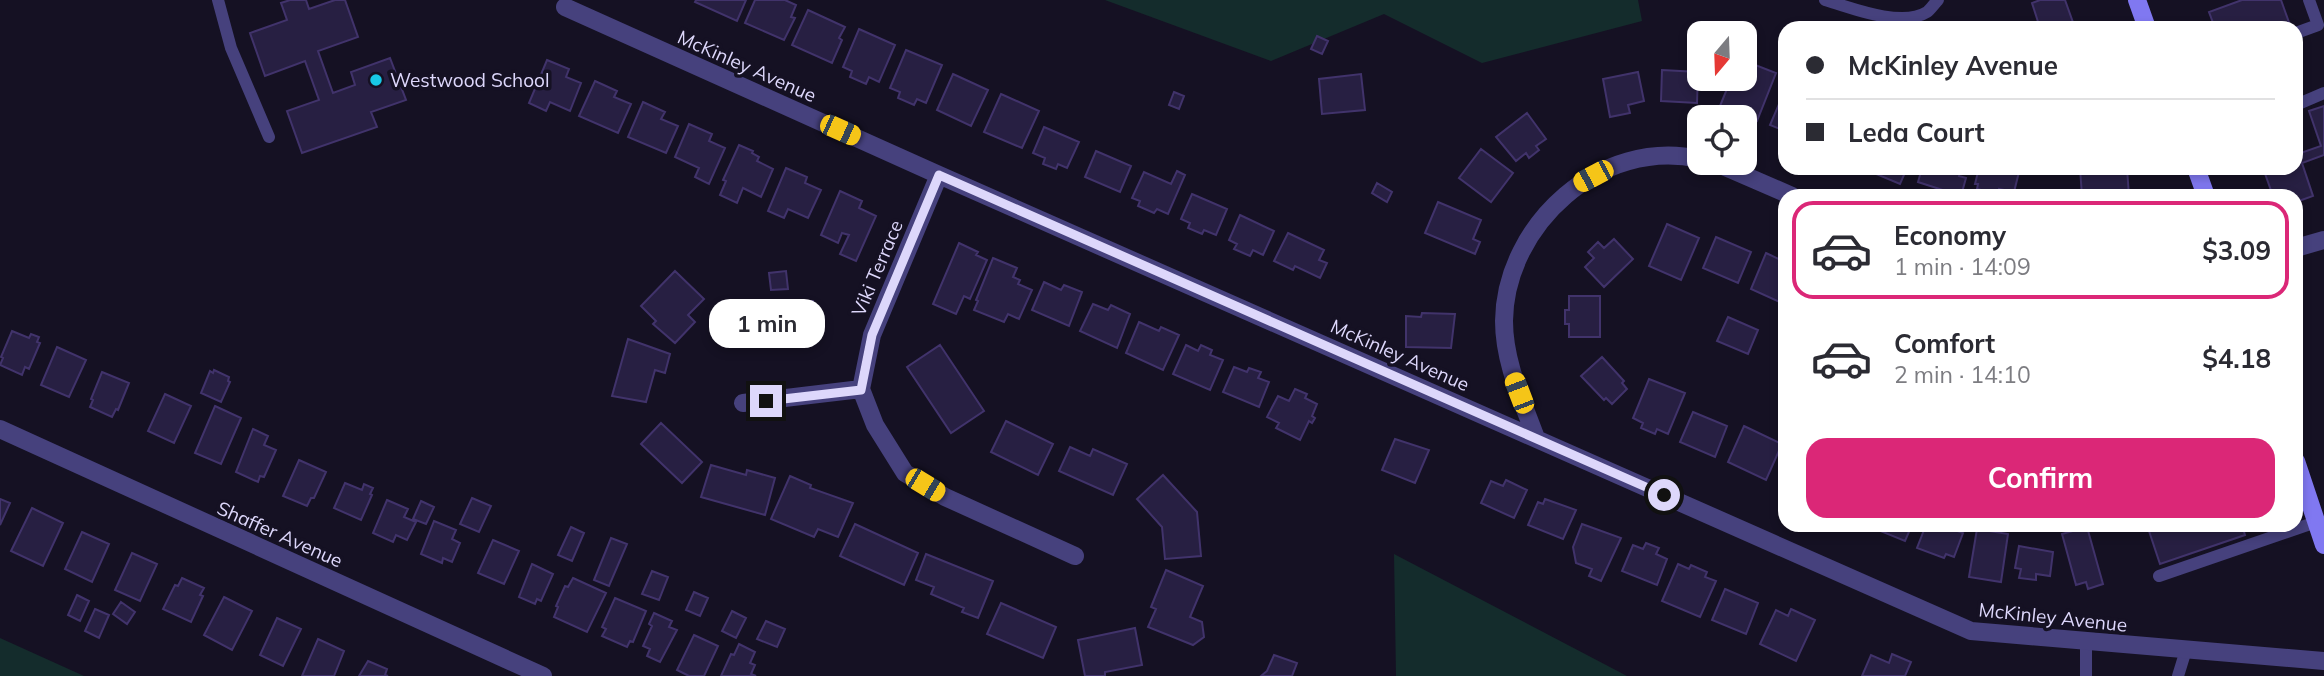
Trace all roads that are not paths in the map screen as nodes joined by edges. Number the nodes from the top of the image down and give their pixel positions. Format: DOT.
graph roads {
  1 [pos="218,0"];
  2 [pos="1825,0"];
  3 [pos="1938,0"];
  4 [pos="2137,0"];
  5 [pos="2309,0"];
  6 [pos="565,7"];
  7 [pos="2144,21"];
  8 [pos="2303,30"];
  9 [pos="2324,93"];
  10 [pos="2303,102"];
  11 [pos="269,137"];
  12 [pos="1687,158"];
  13 [pos="939,175"];
  14 [pos="1744,175"];
  15 [pos="1778,190"];
  16 [pos="2324,240"];
  17 [pos="2303,246"];
  18 [pos="861,390"];
  19 [pos="743,403"];
  20 [pos="0,429"];
  21 [pos="1536,438"];
  22 [pos="2303,482"];
  23 [pos="2316,522"];
  24 [pos="2303,526"];
  25 [pos="2287,532"];
  26 [pos="2324,545"];
  27 [pos="1075,556"];
  28 [pos="2158,576"];
  29 [pos="2087,642"];
  30 [pos="2186,650"];
  31 [pos="2324,661"];
  32 [pos="543,676"];
  33 [pos="2086,676"];
  34 [pos="2178,676"];
  1 -- 11 [label="lane"];
  2 -- 3 [label="lane"];
  4 -- 7 [label="main road"];
  5 -- 8 [label="lane"];
  6 -- 13 [label="street, McKinley Avenue"];
  9 -- 10 [label="lane"];
  12 -- 21 [label="street"];
  13 -- 18 [label="street, Viki Terrace"];
  13 -- 21 [label="street, McKinley Avenue"];
  14 -- 15 [label="street"];
  16 -- 17 [label="street"];
  18 -- 19 [label="street"];
  18 -- 27 [label="street"];
  20 -- 32 [label="street, Shaffer Avenue"];
  21 -- 29 [label="street, McKinley Avenue"];
  22 -- 23 [label="main road"];
  23 -- 24 [label="lane"];
  23 -- 26 [label="main road"];
  25 -- 28 [label="lane"];
  29 -- 30 [label="street, McKinley Avenue"];
  29 -- 33 [label="lane"];
  30 -- 31 [label="street, McKinley Avenue"];
  30 -- 34 [label="lane"];
}
